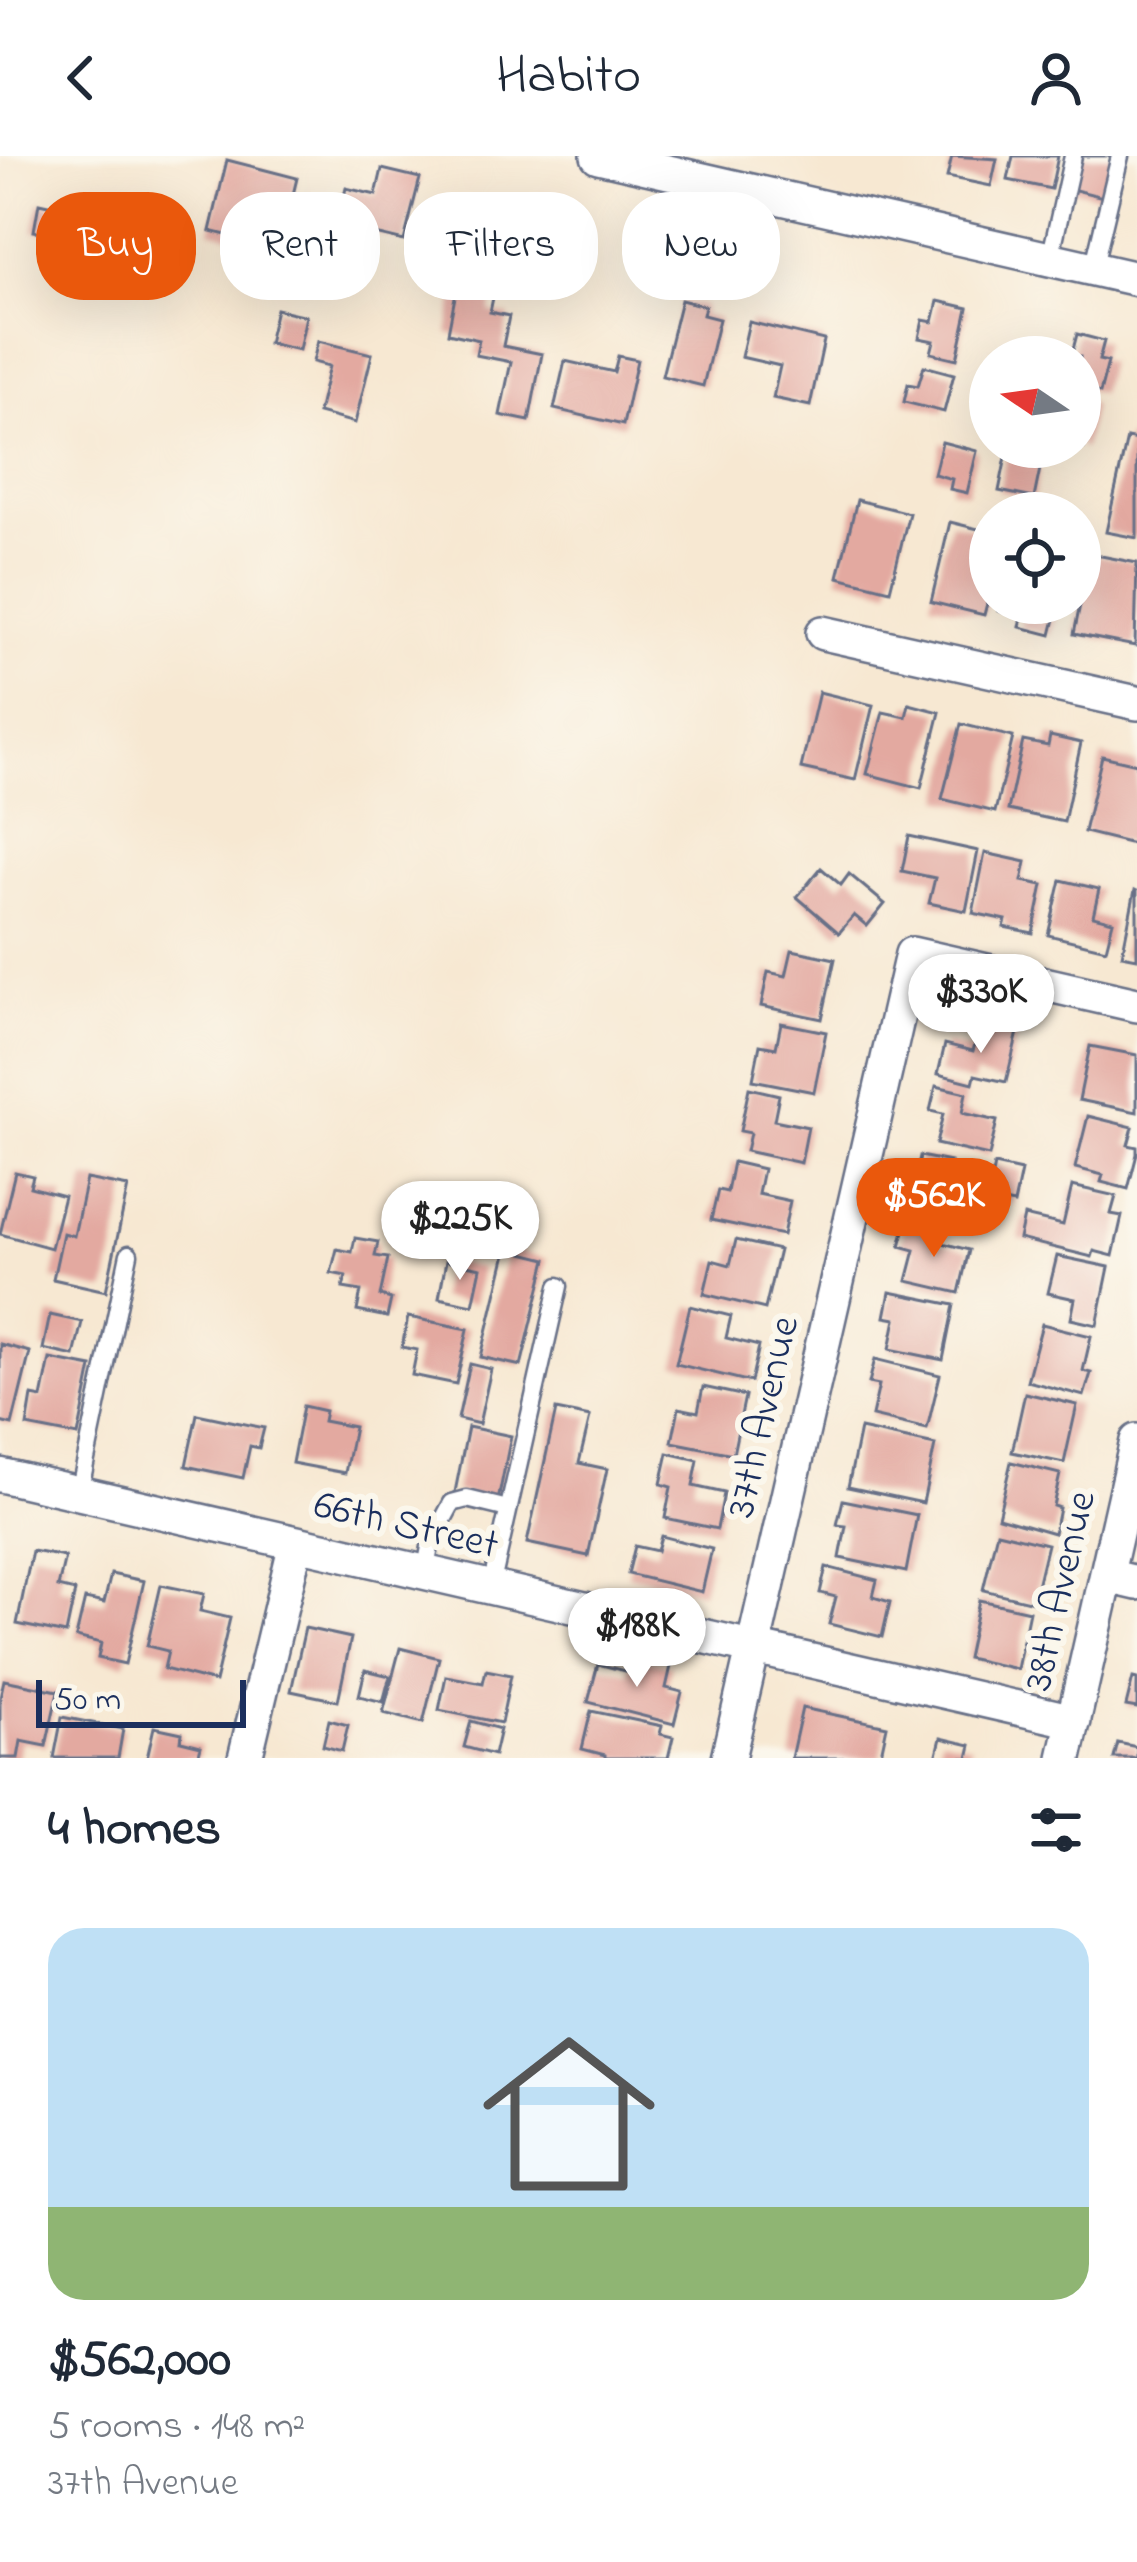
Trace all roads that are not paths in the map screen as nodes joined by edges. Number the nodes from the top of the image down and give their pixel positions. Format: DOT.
graph roads {
  1 [pos="598,156"];
  2 [pos="1073,156"];
  3 [pos="1120,156"];
  4 [pos="1050,259"];
  5 [pos="1093,269"];
  6 [pos="1137,279"];
  7 [pos="823,634"];
  8 [pos="1137,703"];
  9 [pos="1137,1006"];
  10 [pos="129,1254"];
  11 [pos="559,1286"];
  12 [pos="1137,1441"];
  13 [pos="0,1475"];
  14 [pos="79,1493"];
  15 [pos="508,1510"];
  16 [pos="296,1543"];
  17 [pos="425,1573"];
  18 [pos="1122,1580"];
  19 [pos="490,1587"];
  20 [pos="753,1648"];
  21 [pos="1074,1720"];
  22 [pos="245,1758"];
  23 [pos="728,1758"];
  24 [pos="1065,1758"];
  1 -- 4 [label="street"];
  2 -- 4 [label="lane"];
  3 -- 5 [label="lane"];
  4 -- 5 [label="street"];
  5 -- 6 [label="street"];
  7 -- 8 [label="street"];
  9 -- 20 [label="street, 37th Avenue"];
  10 -- 14 [label="lane"];
  11 -- 15 [label="lane"];
  12 -- 18 [label="street, 38th Avenue"];
  13 -- 14 [label="street, 66th Street"];
  14 -- 16 [label="street, 66th Street"];
  15 -- 17 [label="lane"];
  15 -- 19 [label="lane"];
  16 -- 17 [label="street, 66th Street"];
  16 -- 22 [label="street"];
  17 -- 19 [label="street, 66th Street"];
  18 -- 21 [label="street, 38th Avenue"];
  19 -- 20 [label="street, 66th Street"];
  20 -- 21 [label="street, 66th Street"];
  20 -- 23 [label="street, 37th Avenue"];
  21 -- 24 [label="street, 38th Avenue"];
}
